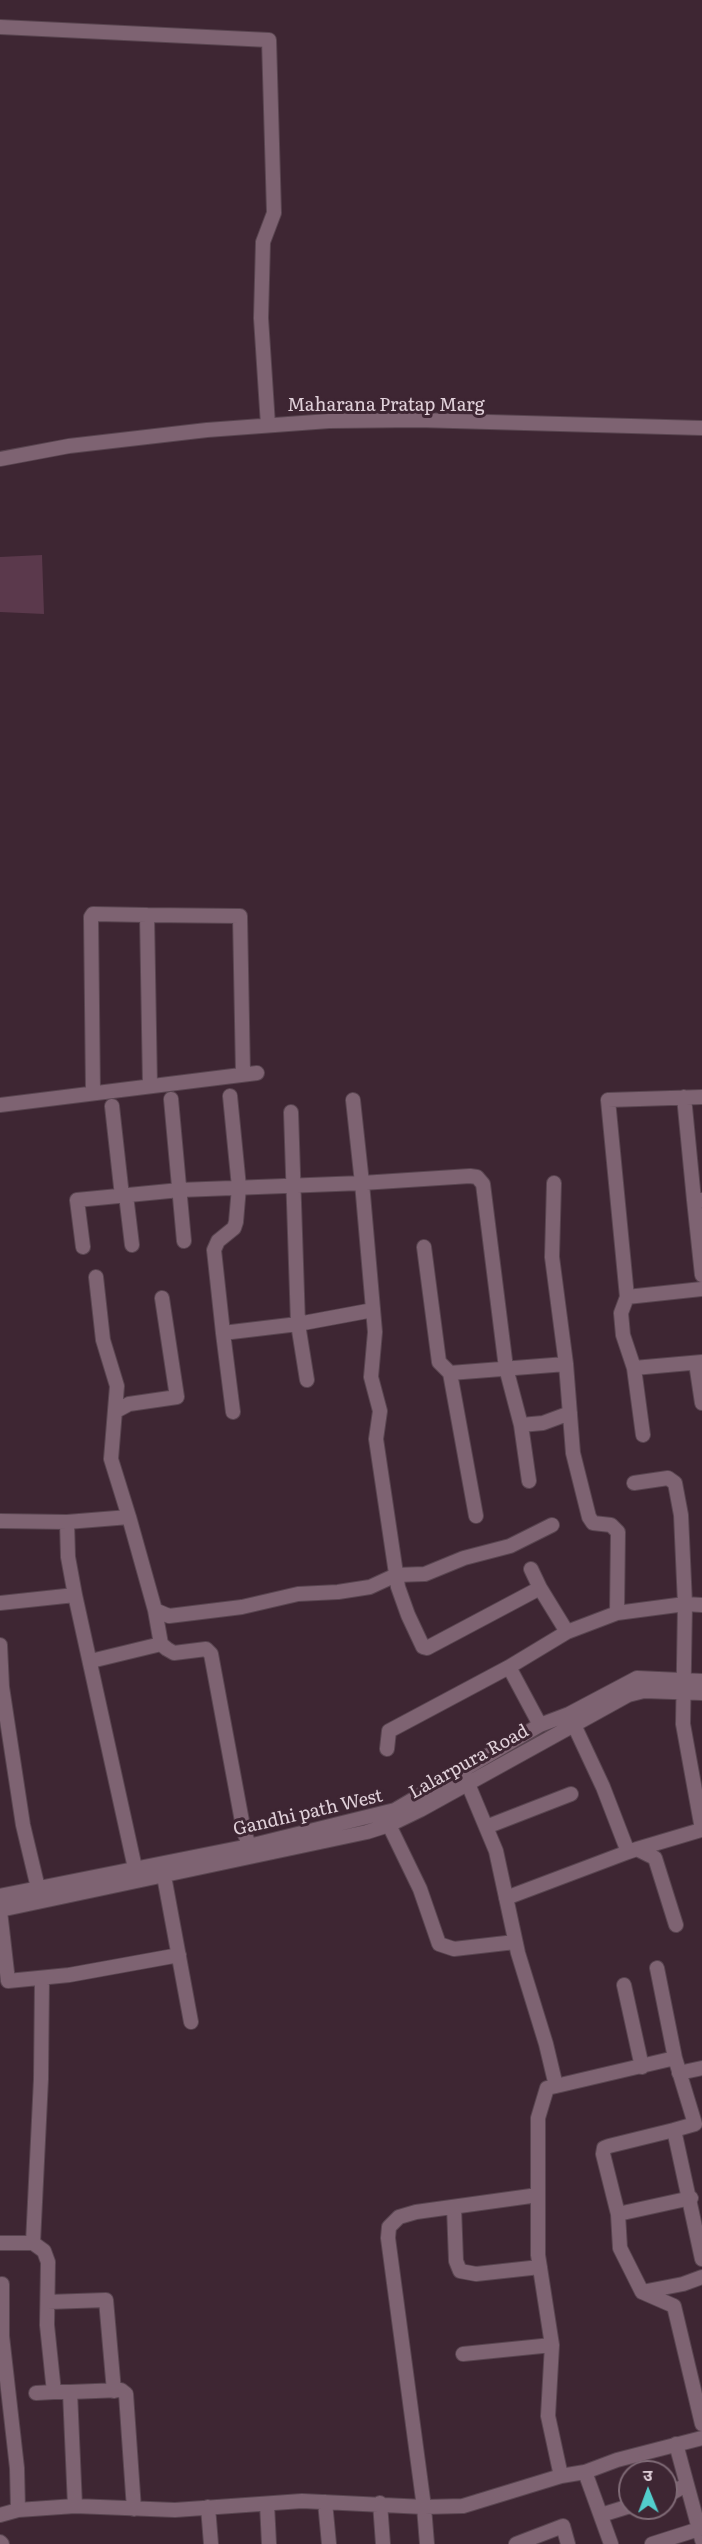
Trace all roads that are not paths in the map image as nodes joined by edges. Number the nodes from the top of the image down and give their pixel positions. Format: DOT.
graph roads {
  1 [pos="0,27"];
  2 [pos="268,425"];
  3 [pos="702,428"];
  4 [pos="0,459"];
  5 [pos="147,915"];
  6 [pos="257,1073"];
  7 [pos="243,1074"];
  8 [pos="150,1086"];
  9 [pos="93,1093"];
  10 [pos="230,1096"];
  11 [pos="684,1096"];
  12 [pos="702,1097"];
  13 [pos="171,1099"];
  14 [pos="353,1100"];
  15 [pos="0,1105"];
  16 [pos="112,1106"];
  17 [pos="291,1112"];
  18 [pos="695,1150"];
  19 [pos="362,1183"];
  20 [pos="554,1183"];
  21 [pos="293,1185"];
  22 [pos="239,1186"];
  23 [pos="180,1190"];
  24 [pos="124,1196"];
  25 [pos="698,1200"];
  26 [pos="184,1241"];
  27 [pos="132,1245"];
  28 [pos="83,1247"];
  29 [pos="424,1247"];
  30 [pos="702,1275"];
  31 [pos="96,1277"];
  32 [pos="702,1289"];
  33 [pos="627,1296"];
  34 [pos="162,1298"];
  35 [pos="372,1310"];
  36 [pos="298,1324"];
  37 [pos="223,1333"];
  38 [pos="699,1363"];
  39 [pos="566,1364"];
  40 [pos="506,1368"];
  41 [pos="634,1368"];
  42 [pos="450,1373"];
  43 [pos="307,1380"];
  44 [pos="702,1403"];
  45 [pos="116,1411"];
  46 [pos="233,1412"];
  47 [pos="570,1413"];
  48 [pos="521,1425"];
  49 [pos="643,1435"];
  50 [pos="530,1481"];
  51 [pos="634,1483"];
  52 [pos="476,1516"];
  53 [pos="129,1517"];
  54 [pos="0,1521"];
  55 [pos="67,1522"];
  56 [pos="552,1525"];
  57 [pos="531,1569"];
  58 [pos="396,1575"];
  59 [pos="540,1588"];
  60 [pos="75,1595"];
  61 [pos="0,1603"];
  62 [pos="685,1604"];
  63 [pos="702,1605"];
  64 [pos="155,1610"];
  65 [pos="617,1613"];
  66 [pos="567,1632"];
  67 [pos="161,1644"];
  68 [pos="0,1645"];
  69 [pos="91,1661"];
  70 [pos="509,1667"];
  71 [pos="1,1673"];
  72 [pos="702,1680"];
  73 [pos="683,1686"];
  74 [pos="702,1693"];
  75 [pos="540,1725"];
  76 [pos="574,1725"];
  77 [pos="387,1749"];
  78 [pos="465,1778"];
  79 [pos="571,1794"];
  80 [pos="389,1825"];
  81 [pos="486,1827"];
  82 [pos="702,1829"];
  83 [pos="251,1851"];
  84 [pos="632,1851"];
  85 [pos="135,1868"];
  86 [pos="165,1876"];
  87 [pos="38,1888"];
  88 [pos="0,1896"];
  89 [pos="506,1899"];
  90 [pos="0,1911"];
  91 [pos="676,1925"];
  92 [pos="516,1942"];
  93 [pos="179,1955"];
  94 [pos="657,1968"];
  95 [pos="42,1979"];
  96 [pos="4,1981"];
  97 [pos="624,1985"];
  98 [pos="191,2022"];
  99 [pos="675,2058"];
  100 [pos="642,2067"];
  101 [pos="702,2068"];
  102 [pos="679,2073"];
  103 [pos="556,2086"];
  104 [pos="698,2123"];
  105 [pos="674,2130"];
  106 [pos="538,2195"];
  107 [pos="691,2198"];
  108 [pos="454,2207"];
  109 [pos="618,2214"];
  110 [pos="0,2243"];
  111 [pos="33,2243"];
  112 [pos="702,2259"];
  113 [pos="540,2267"];
  114 [pos="702,2277"];
  115 [pos="2,2284"];
  116 [pos="105,2285"];
  117 [pos="642,2292"];
  118 [pos="106,2300"];
  119 [pos="48,2302"];
  120 [pos="552,2345"];
  121 [pos="463,2354"];
  122 [pos="114,2391"];
  123 [pos="54,2392"];
  124 [pos="70,2392"];
  125 [pos="36,2393"];
  126 [pos="3,2394"];
  127 [pos="702,2424"];
  128 [pos="702,2438"];
  129 [pos="676,2444"];
  130 [pos="585,2472"];
  131 [pos="561,2476"];
  132 [pos="686,2485"];
  133 [pos="678,2489"];
  134 [pos="326,2502"];
  135 [pos="380,2503"];
  136 [pos="267,2504"];
  137 [pos="75,2506"];
  138 [pos="208,2507"];
  139 [pos="424,2507"];
  140 [pos="134,2509"];
  141 [pos="18,2510"];
  142 [pos="618,2510"];
  143 [pos="0,2515"];
  144 [pos="601,2515"];
  145 [pos="701,2535"];
  146 [pos="655,2543"];
  147 [pos="211,2544"];
  148 [pos="269,2544"];
  149 [pos="329,2544"];
  150 [pos="383,2544"];
  151 [pos="427,2544"];
  152 [pos="516,2544"];
  153 [pos="568,2544"];
  154 [pos="611,2544"];
  1 -- 2 [label="street"];
  2 -- 3 [label="street, Maharana Pratap Marg"];
  2 -- 4 [label="street, Maharana Pratap Marg"];
  5 -- 7 [label="street"];
  5 -- 8 [label="street"];
  5 -- 9 [label="street"];
  6 -- 7 [label="street"];
  7 -- 8 [label="street"];
  8 -- 9 [label="street"];
  9 -- 15 [label="street"];
  10 -- 22 [label="street"];
  11 -- 12 [label="street"];
  11 -- 18 [label="street"];
  11 -- 33 [label="street"];
  13 -- 23 [label="street"];
  14 -- 19 [label="street"];
  16 -- 24 [label="street"];
  17 -- 21 [label="street"];
  18 -- 25 [label="street"];
  19 -- 21 [label="street"];
  19 -- 35 [label="street"];
  19 -- 40 [label="street"];
  20 -- 39 [label="street"];
  21 -- 22 [label="street"];
  21 -- 36 [label="street"];
  22 -- 23 [label="street"];
  22 -- 37 [label="street"];
  23 -- 24 [label="street"];
  23 -- 26 [label="street"];
  24 -- 27 [label="street"];
  24 -- 28 [label="street"];
  25 -- 30 [label="street"];
  29 -- 42 [label="street"];
  31 -- 45 [label="street"];
  32 -- 33 [label="street"];
  33 -- 41 [label="street"];
  34 -- 45 [label="street"];
  35 -- 36 [label="street"];
  35 -- 58 [label="street"];
  36 -- 37 [label="street"];
  36 -- 43 [label="street"];
  37 -- 46 [label="street"];
  38 -- 41 [label="street"];
  38 -- 44 [label="street"];
  39 -- 40 [label="street"];
  39 -- 47 [label="street"];
  40 -- 42 [label="street"];
  40 -- 48 [label="street"];
  41 -- 49 [label="street"];
  42 -- 52 [label="street"];
  45 -- 53 [label="street"];
  47 -- 48 [label="street"];
  47 -- 65 [label="street"];
  48 -- 50 [label="street"];
  51 -- 62 [label="street"];
  53 -- 55 [label="street"];
  53 -- 64 [label="street"];
  54 -- 55 [label="street"];
  55 -- 60 [label="street"];
  56 -- 58 [label="street"];
  57 -- 59 [label="street"];
  58 -- 59 [label="street"];
  58 -- 64 [label="street"];
  59 -- 66 [label="street"];
  60 -- 61 [label="street"];
  60 -- 69 [label="street"];
  62 -- 63 [label="street"];
  62 -- 65 [label="street"];
  62 -- 73 [label="street"];
  64 -- 67 [label="street"];
  65 -- 66 [label="street"];
  66 -- 70 [label="street"];
  67 -- 69 [label="street"];
  67 -- 83 [label="street"];
  68 -- 71 [label="street"];
  69 -- 85 [label="street"];
  70 -- 75 [label="street"];
  70 -- 77 [label="street"];
  71 -- 87 [label="street"];
  72 -- 73 [label="street, Gandhi path West"];
  73 -- 74 [label="street, Lalarpura Road"];
  73 -- 75 [label="street, Gandhi path West"];
  73 -- 76 [label="street, Lalarpura Road"];
  73 -- 82 [label="street"];
  75 -- 78 [label="street, Gandhi path West"];
  76 -- 78 [label="street, Lalarpura Road"];
  76 -- 84 [label="street"];
  78 -- 80 [label="street, Lalarpura Road"];
  78 -- 81 [label="street"];
  78 -- 83 [label="street, Gandhi path West"];
  79 -- 81 [label="street"];
  80 -- 83 [label="street, Lalarpura Road"];
  80 -- 92 [label="street"];
  81 -- 89 [label="street"];
  82 -- 84 [label="street"];
  83 -- 85 [label="street, Gandhi path West"];
  83 -- 86 [label="street, Lalarpura Road"];
  84 -- 89 [label="street"];
  84 -- 91 [label="street"];
  85 -- 87 [label="street, Gandhi path West"];
  86 -- 90 [label="street, Lalarpura Road"];
  86 -- 93 [label="street"];
  87 -- 88 [label="street, Gandhi path West"];
  89 -- 92 [label="street"];
  90 -- 96 [label="street"];
  92 -- 103 [label="street"];
  93 -- 95 [label="street"];
  93 -- 98 [label="street"];
  94 -- 99 [label="street"];
  95 -- 96 [label="street"];
  95 -- 111 [label="street"];
  97 -- 100 [label="street"];
  99 -- 100 [label="street"];
  99 -- 102 [label="street"];
  100 -- 103 [label="street"];
  101 -- 102 [label="street"];
  102 -- 104 [label="street"];
  103 -- 106 [label="street"];
  104 -- 105 [label="street"];
  105 -- 107 [label="street"];
  105 -- 109 [label="street"];
  106 -- 108 [label="street"];
  106 -- 113 [label="street"];
  107 -- 109 [label="street"];
  107 -- 112 [label="street"];
  108 -- 113 [label="street"];
  108 -- 139 [label="street"];
  109 -- 117 [label="street"];
  110 -- 111 [label="street"];
  111 -- 119 [label="street"];
  113 -- 120 [label="street"];
  114 -- 117 [label="street"];
  115 -- 126 [label="street"];
  116 -- 118 [label="street"];
  117 -- 127 [label="street"];
  118 -- 119 [label="street"];
  118 -- 122 [label="street"];
  119 -- 123 [label="street"];
  120 -- 121 [label="street"];
  120 -- 131 [label="street"];
  122 -- 124 [label="street"];
  122 -- 140 [label="street"];
  123 -- 124 [label="street"];
  123 -- 125 [label="street"];
  124 -- 137 [label="street"];
  126 -- 141 [label="street"];
  128 -- 129 [label="street"];
  129 -- 130 [label="street"];
  129 -- 132 [label="street"];
  130 -- 131 [label="street"];
  130 -- 144 [label="street"];
  131 -- 139 [label="street"];
  132 -- 133 [label="street"];
  132 -- 145 [label="street"];
  134 -- 135 [label="street"];
  134 -- 136 [label="street"];
  134 -- 149 [label="street"];
  135 -- 139 [label="street"];
  135 -- 150 [label="street"];
  136 -- 138 [label="street"];
  136 -- 148 [label="street"];
  137 -- 140 [label="street"];
  137 -- 141 [label="street"];
  138 -- 140 [label="street"];
  138 -- 147 [label="street"];
  139 -- 151 [label="street"];
  141 -- 143 [label="street"];
  142 -- 144 [label="street"];
  144 -- 154 [label="street"];
  145 -- 146 [label="street"];
  152 -- 153 [label="street"];
}
